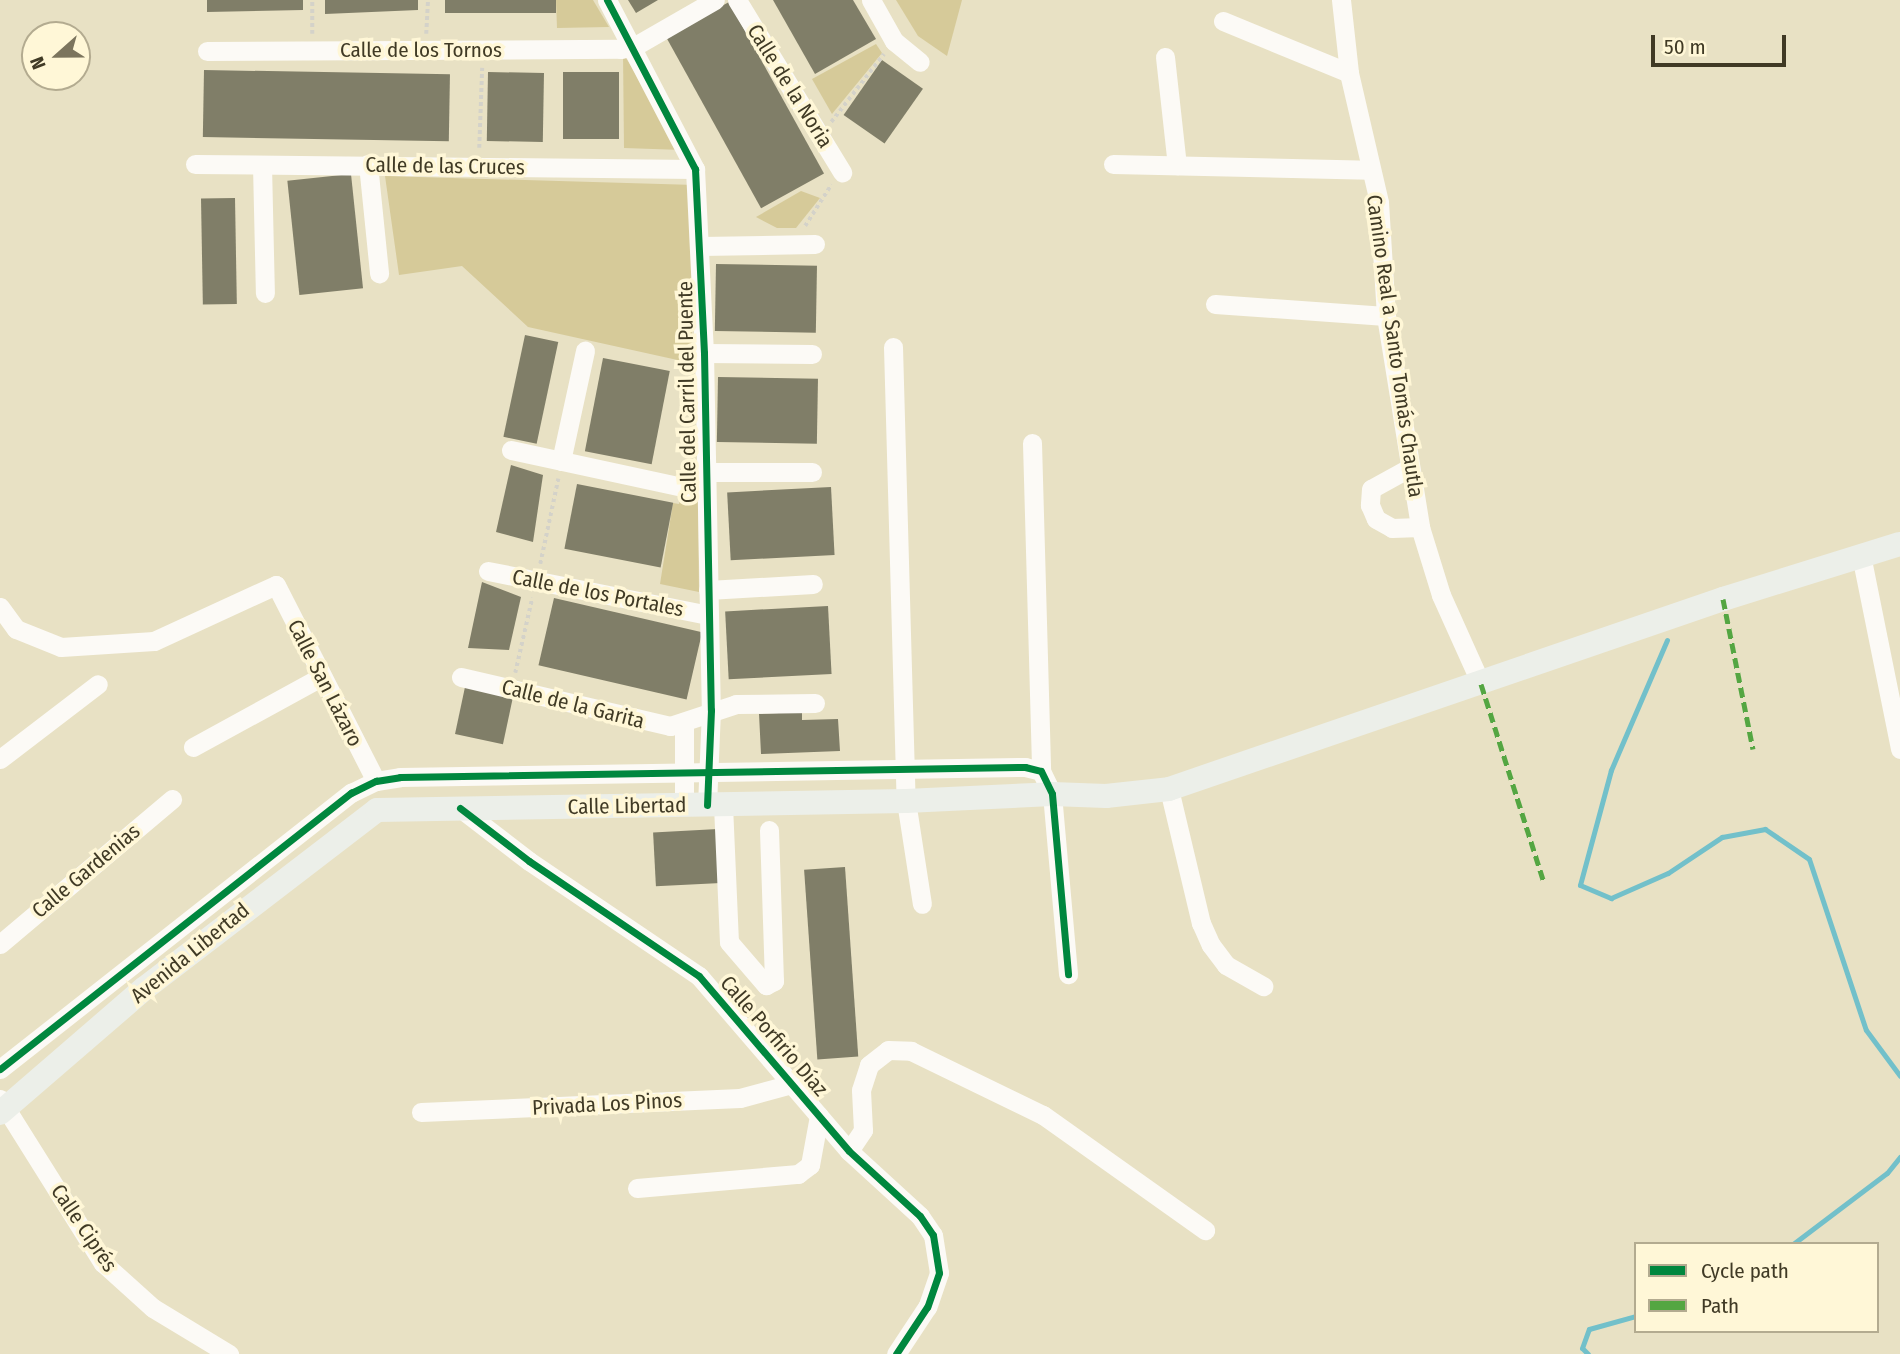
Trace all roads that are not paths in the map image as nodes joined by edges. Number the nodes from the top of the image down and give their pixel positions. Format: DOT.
graph roads {
  1 [pos="607,0"];
  2 [pos="715,0"];
  3 [pos="737,0"];
  4 [pos="871,0"];
  5 [pos="1341,0"];
  6 [pos="1223,21"];
  7 [pos="635,46"];
  8 [pos="207,51"];
  9 [pos="1165,57"];
  10 [pos="920,62"];
  11 [pos="1349,74"];
  12 [pos="195,164"];
  13 [pos="368,164"];
  14 [pos="1113,164"];
  15 [pos="262,165"];
  16 [pos="1177,165"];
  17 [pos="695,169"];
  18 [pos="1369,170"];
  19 [pos="842,172"];
  20 [pos="816,244"];
  21 [pos="701,246"];
  22 [pos="379,273"];
  23 [pos="265,293"];
  24 [pos="1216,304"];
  25 [pos="1387,316"];
  26 [pos="893,347"];
  27 [pos="585,351"];
  28 [pos="704,353"];
  29 [pos="812,354"];
  30 [pos="1032,443"];
  31 [pos="511,450"];
  32 [pos="561,461"];
  33 [pos="1409,468"];
  34 [pos="705,472"];
  35 [pos="812,472"];
  36 [pos="706,492"];
  37 [pos="1420,527"];
  38 [pos="1900,544"];
  39 [pos="1861,555"];
  40 [pos="488,571"];
  41 [pos="813,584"];
  42 [pos="708,590"];
  43 [pos="0,607"];
  44 [pos="708,615"];
  45 [pos="321,677"];
  46 [pos="461,677"];
  47 [pos="98,684"];
  48 [pos="1481,684"];
  49 [pos="814,703"];
  50 [pos="711,710"];
  51 [pos="684,722"];
  52 [pos="193,747"];
  53 [pos="1900,749"];
  54 [pos="0,760"];
  55 [pos="905,770"];
  56 [pos="1041,771"];
  57 [pos="710,773"];
  58 [pos="684,774"];
  59 [pos="376,781"];
  60 [pos="1169,789"];
  61 [pos="1052,794"];
  62 [pos="172,799"];
  63 [pos="906,801"];
  64 [pos="705,805"];
  65 [pos="460,808"];
  66 [pos="390,809"];
  67 [pos="769,830"];
  68 [pos="922,904"];
  69 [pos="0,944"];
  70 [pos="1068,974"];
  71 [pos="1263,986"];
  72 [pos="0,1069"];
  73 [pos="792,1084"];
  74 [pos="2,1106"];
  75 [pos="421,1112"];
  76 [pos="819,1116"];
  77 [pos="849,1151"];
  78 [pos="637,1188"];
  79 [pos="1205,1230"];
  80 [pos="229,1354"];
  81 [pos="896,1354"];
  1 -- 7 [label="street, Calle del Carril del Puente"];
  2 -- 7 [label="street"];
  3 -- 19 [label="street, Calle de la Noria"];
  4 -- 10 [label="street"];
  5 -- 11 [label="street, Camino Real a Santo Tomás Chautla"];
  6 -- 11 [label="street"];
  7 -- 8 [label="street, Calle de los Tornos"];
  7 -- 17 [label="street, Calle del Carril del Puente"];
  9 -- 16 [label="street"];
  11 -- 18 [label="street, Camino Real a Santo Tomás Chautla"];
  12 -- 15 [label="street, Calle de las Cruces"];
  13 -- 15 [label="street, Calle de las Cruces"];
  13 -- 17 [label="street, Calle de las Cruces"];
  13 -- 22 [label="street"];
  14 -- 16 [label="street"];
  15 -- 23 [label="street"];
  16 -- 18 [label="street"];
  17 -- 21 [label="street, Calle del Carril del Puente"];
  18 -- 25 [label="street, Camino Real a Santo Tomás Chautla"];
  20 -- 21 [label="street"];
  21 -- 28 [label="street, Calle del Carril del Puente"];
  24 -- 25 [label="street"];
  25 -- 33 [label="street, Camino Real a Santo Tomás Chautla"];
  26 -- 55 [label="street"];
  27 -- 32 [label="street"];
  28 -- 29 [label="street"];
  28 -- 34 [label="street, Calle del Carril del Puente"];
  30 -- 56 [label="street"];
  31 -- 32 [label="street"];
  32 -- 36 [label="street"];
  33 -- 37 [label="street, Camino Real a Santo Tomás Chautla"];
  33 -- 37 [label="street"];
  34 -- 35 [label="street"];
  34 -- 36 [label="street, Calle del Carril del Puente"];
  36 -- 42 [label="street, Calle del Carril del Puente"];
  37 -- 48 [label="street, Camino Real a Santo Tomás Chautla"];
  38 -- 39 [label="main road, Calle Libertad"];
  39 -- 48 [label="main road, Calle Libertad"];
  39 -- 53 [label="street"];
  40 -- 44 [label="street, Calle de los Portales"];
  41 -- 42 [label="street"];
  42 -- 44 [label="street, Calle del Carril del Puente"];
  43 -- 45 [label="street, Calle San Lázaro"];
  44 -- 50 [label="street, Calle del Carril del Puente"];
  45 -- 52 [label="street"];
  45 -- 59 [label="street, Calle San Lázaro"];
  46 -- 51 [label="street, Calle de la Garita"];
  47 -- 54 [label="street"];
  48 -- 60 [label="main road, Calle Libertad"];
  49 -- 50 [label="street"];
  50 -- 51 [label="street"];
  50 -- 57 [label="street, Calle del Carril del Puente"];
  51 -- 58 [label="street"];
  55 -- 56 [label="street"];
  55 -- 57 [label="street"];
  55 -- 63 [label="street"];
  56 -- 61 [label="street"];
  57 -- 58 [label="street"];
  57 -- 64 [label="street, Calle del Carril del Puente"];
  58 -- 59 [label="street"];
  58 -- 64 [label="street"];
  59 -- 72 [label="street"];
  60 -- 61 [label="main road, Calle Libertad"];
  60 -- 71 [label="street"];
  61 -- 63 [label="main road, Calle Libertad"];
  61 -- 70 [label="street"];
  62 -- 69 [label="street, Calle Gardenias"];
  63 -- 64 [label="main road, Calle Libertad"];
  63 -- 68 [label="street"];
  64 -- 65 [label="main road, Calle Libertad"];
  64 -- 67 [label="street"];
  65 -- 66 [label="main road, Calle Libertad"];
  65 -- 73 [label="street, Calle Porfirio Díaz"];
  66 -- 74 [label="main road, Avenida Libertad"];
  73 -- 75 [label="street, Privada Los Pinos"];
  73 -- 76 [label="street, Calle Porfirio Díaz"];
  74 -- 80 [label="street, Calle Ciprés"];
  76 -- 77 [label="street, Calle Porfirio Díaz"];
  76 -- 78 [label="street"];
  77 -- 79 [label="street"];
  77 -- 81 [label="street, Calle Porfirio Díaz"];
}
